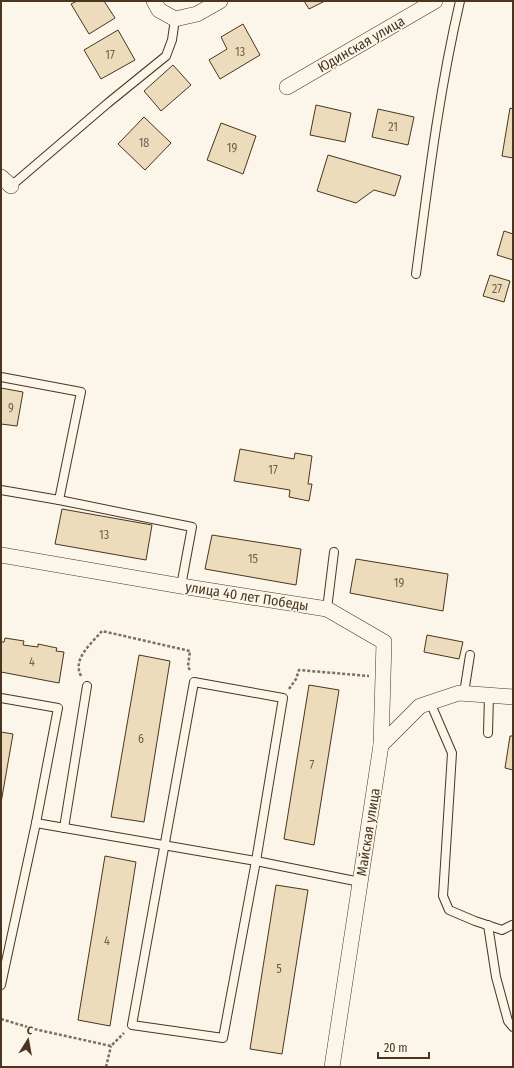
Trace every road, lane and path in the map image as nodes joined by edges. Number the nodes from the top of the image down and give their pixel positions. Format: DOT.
graph roads {
  1 [pos="154,1"];
  2 [pos="220,1"];
  3 [pos="435,1"];
  4 [pos="460,1"];
  5 [pos="175,19"];
  6 [pos="287,87"];
  7 [pos="6,182"];
  8 [pos="416,274"];
  9 [pos="1,377"];
  10 [pos="1,490"];
  11 [pos="59,500"];
  12 [pos="334,552"];
  13 [pos="1,555"];
  14 [pos="181,586"];
  15 [pos="327,609"];
  16 [pos="470,655"];
  17 [pos="383,677"];
  18 [pos="194,682"];
  19 [pos="87,686"];
  20 [pos="464,693"];
  21 [pos="489,695"];
  22 [pos="513,697"];
  23 [pos="1,698"];
  24 [pos="283,698"];
  25 [pos="430,702"];
  26 [pos="488,732"];
  27 [pos="381,745"];
  28 [pos="36,823"];
  29 [pos="64,828"];
  30 [pos="164,846"];
  31 [pos="256,861"];
  32 [pos="360,882"];
  33 [pos="488,925"];
  34 [pos="512,925"];
  35 [pos="1,985"];
  36 [pos="1,1019"];
  37 [pos="132,1025"];
  38 [pos="513,1027"];
  39 [pos="111,1046"];
  40 [pos="106,1067"];
  41 [pos="332,1067"];
  1 -- 5 [label="street"];
  2 -- 5 [label="street"];
  3 -- 6 [label="street, Юдинская улица"];
  4 -- 8 [label="lane"];
  5 -- 7 [label="lane"];
  9 -- 11 [label="lane"];
  10 -- 11 [label="lane"];
  11 -- 14 [label="lane"];
  12 -- 15 [label="lane"];
  13 -- 14 [label="street, улица 40 лет Победы"];
  14 -- 15 [label="street, улица 40 лет Победы"];
  15 -- 17 [label="street, улица 40 лет Победы"];
  16 -- 20 [label="lane"];
  17 -- 24 [label="path"];
  17 -- 27 [label="street, улица 40 лет Победы"];
  18 -- 19 [label="path"];
  18 -- 24 [label="lane"];
  18 -- 30 [label="lane"];
  19 -- 29 [label="lane"];
  20 -- 21 [label="street"];
  20 -- 25 [label="street"];
  21 -- 22 [label="street"];
  21 -- 26 [label="lane"];
  23 -- 28 [label="lane"];
  24 -- 31 [label="lane"];
  25 -- 27 [label="street"];
  25 -- 33 [label="lane"];
  27 -- 32 [label="street, Майская улица"];
  28 -- 29 [label="lane"];
  28 -- 35 [label="lane"];
  29 -- 30 [label="lane"];
  30 -- 31 [label="lane"];
  30 -- 37 [label="lane"];
  31 -- 32 [label="lane"];
  31 -- 37 [label="lane"];
  32 -- 41 [label="street, Майская улица"];
  33 -- 34 [label="lane"];
  33 -- 38 [label="lane"];
  36 -- 39 [label="path"];
  37 -- 39 [label="path"];
  39 -- 40 [label="path"];
}
